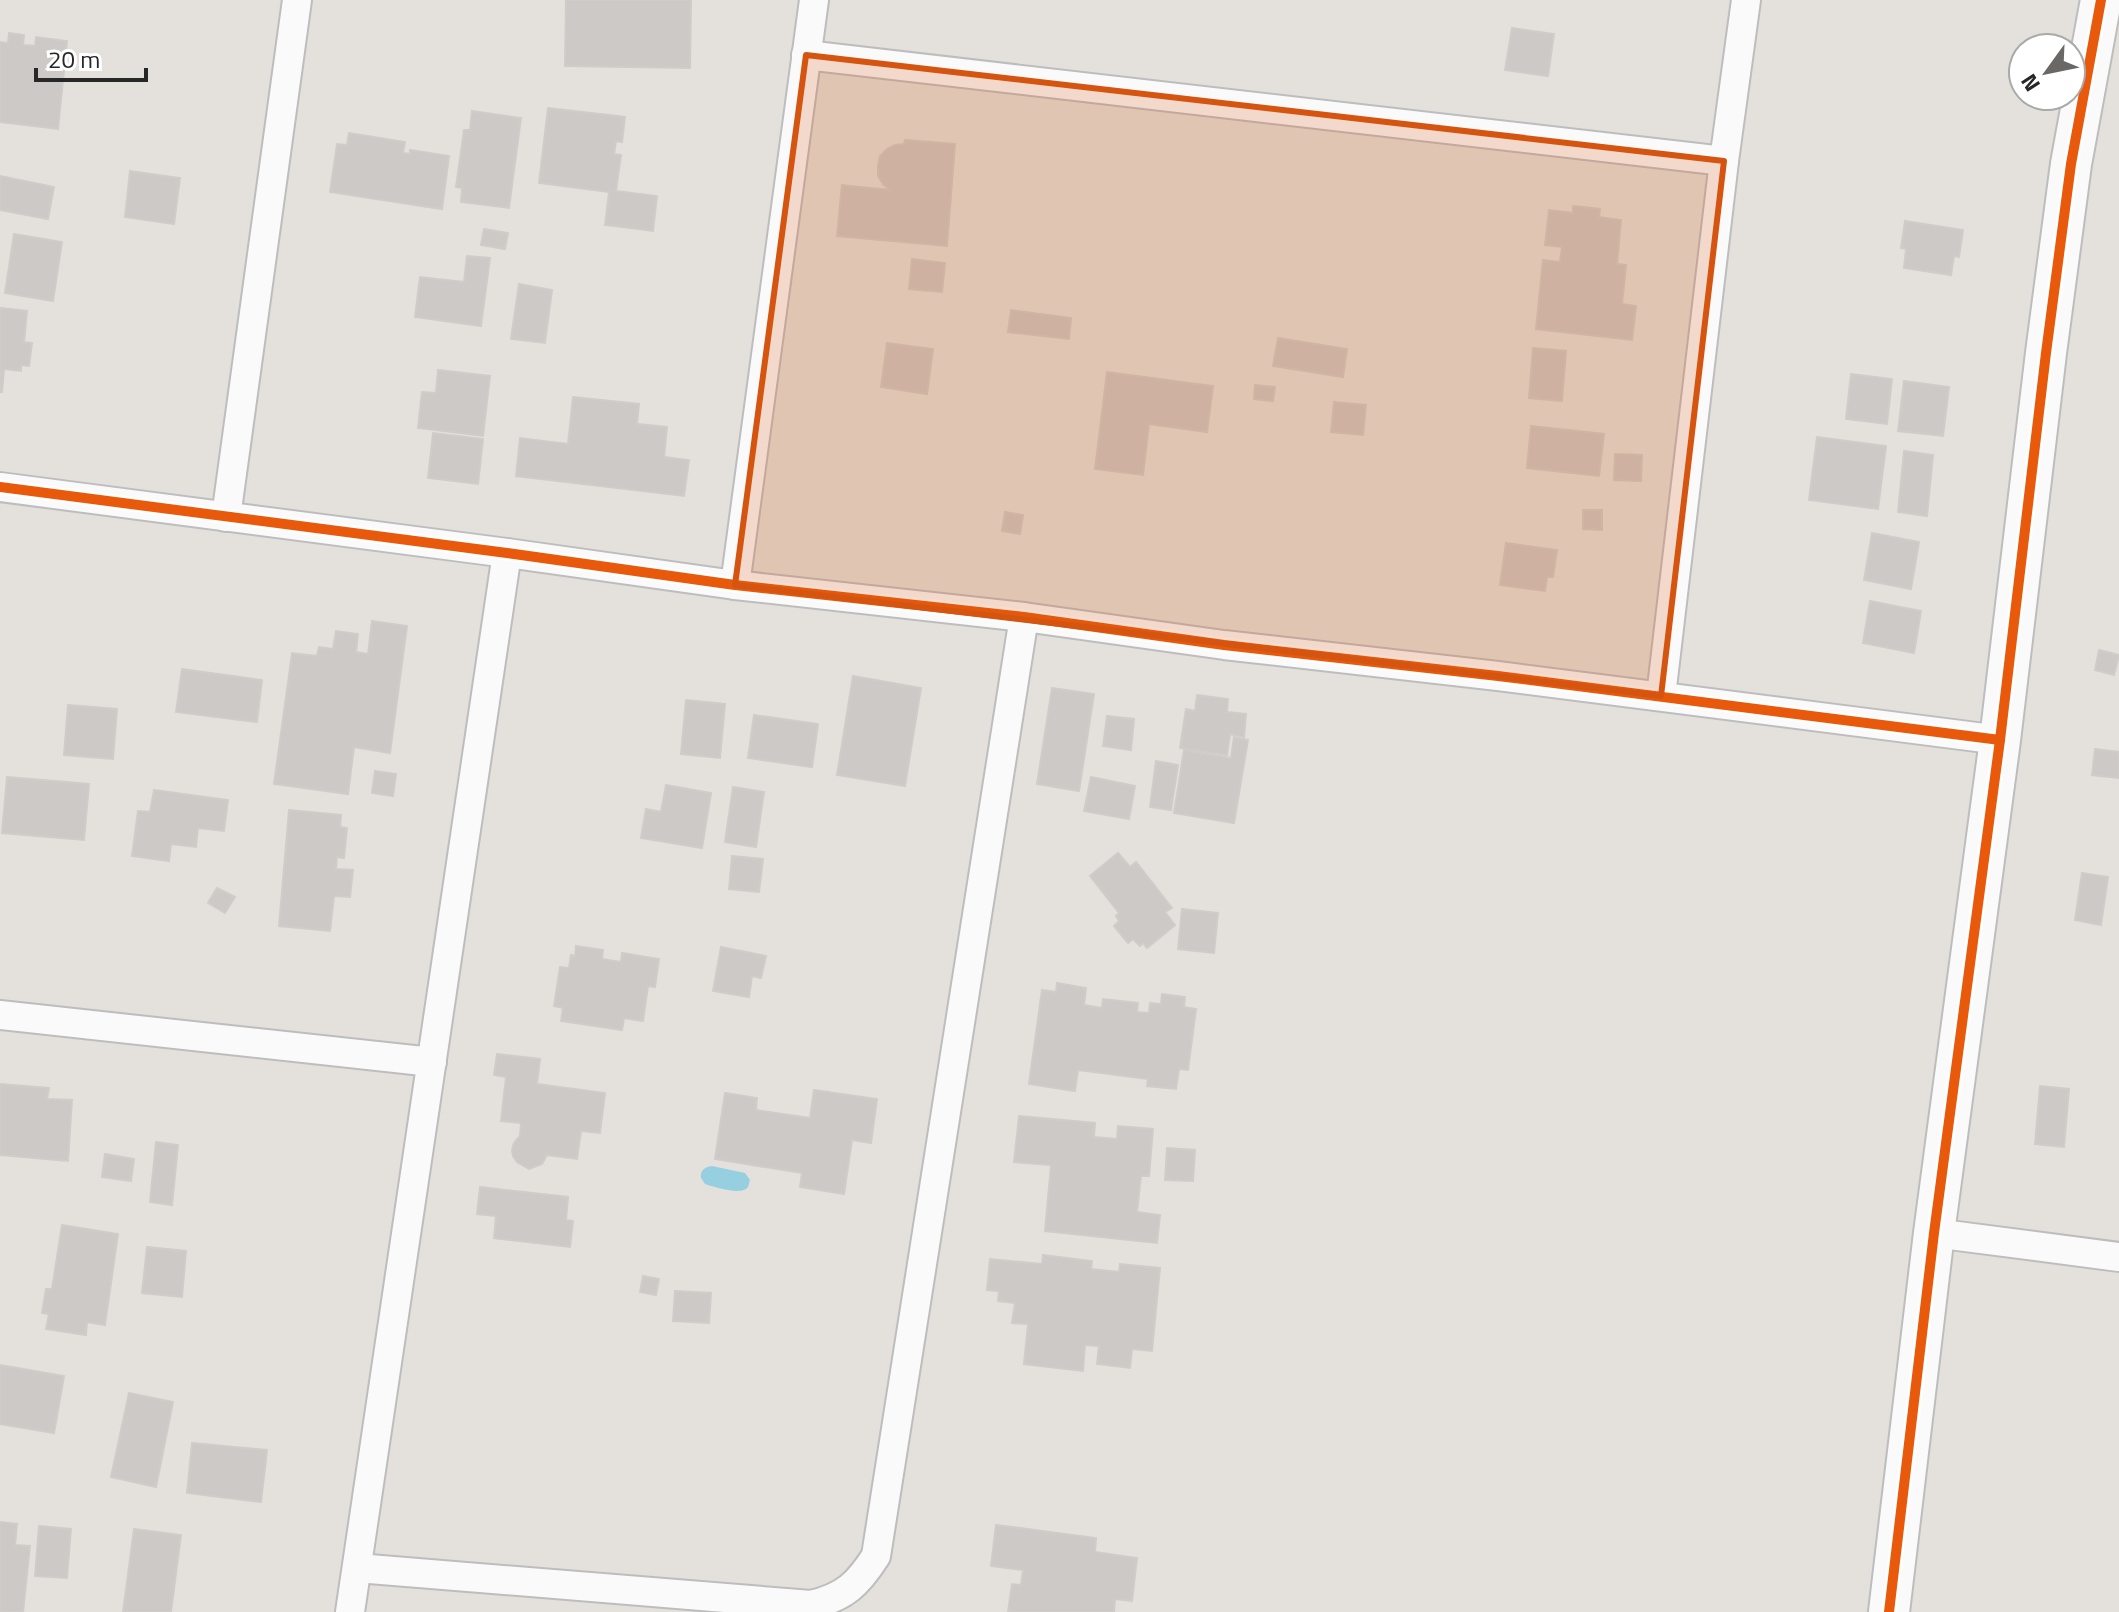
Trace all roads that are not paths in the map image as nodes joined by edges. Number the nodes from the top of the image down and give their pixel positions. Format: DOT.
graph roads {
  1 [pos="297,0"];
  2 [pos="814,0"];
  3 [pos="1746,0"];
  4 [pos="2101,0"];
  5 [pos="806,55"];
  6 [pos="1724,161"];
  7 [pos="0,487"];
  8 [pos="226,517"];
  9 [pos="507,553"];
  10 [pos="735,585"];
  11 [pos="1024,617"];
  12 [pos="1661,696"];
  13 [pos="2000,740"];
  14 [pos="0,1015"];
  15 [pos="432,1062"];
  16 [pos="1934,1233"];
  17 [pos="2119,1257"];
  18 [pos="357,1568"];
  19 [pos="350,1612"];
  20 [pos="1889,1612"];
  1 -- 8 [label="street"];
  2 -- 5 [label="street"];
  3 -- 6 [label="street"];
  4 -- 13 [label="street"];
  5 -- 6 [label="street"];
  5 -- 10 [label="street"];
  6 -- 12 [label="street"];
  7 -- 8 [label="street"];
  8 -- 9 [label="street"];
  9 -- 10 [label="street"];
  9 -- 15 [label="street"];
  10 -- 11 [label="street"];
  11 -- 12 [label="street"];
  11 -- 18 [label="street"];
  12 -- 13 [label="street"];
  13 -- 16 [label="street"];
  14 -- 15 [label="street"];
  15 -- 18 [label="street"];
  16 -- 17 [label="street"];
  16 -- 20 [label="street"];
  18 -- 19 [label="street"];
}
